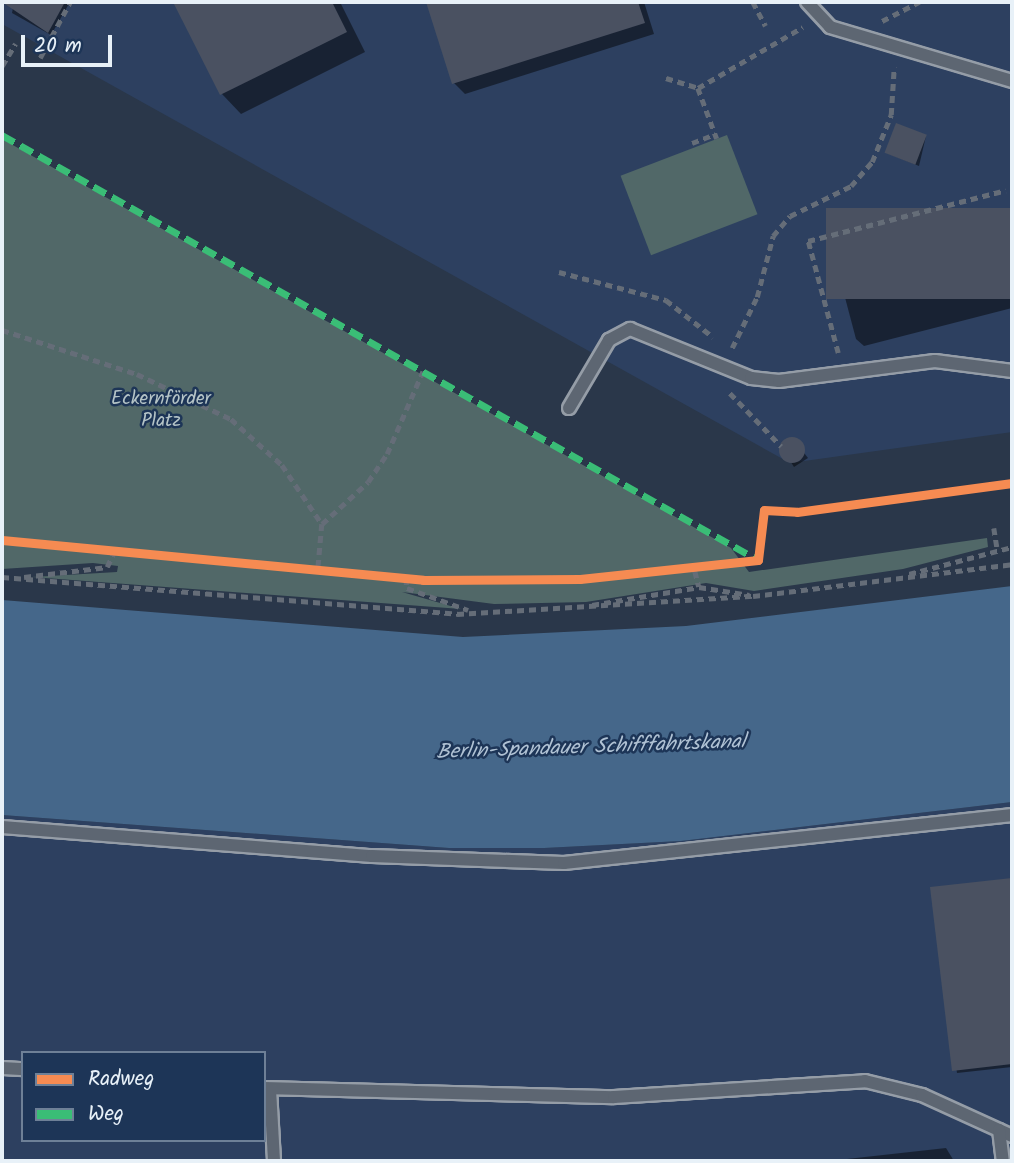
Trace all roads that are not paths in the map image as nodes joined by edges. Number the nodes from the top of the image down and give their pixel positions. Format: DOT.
graph roads {
  1 [pos="813,4"];
  2 [pos="1012,81"];
  3 [pos="1012,371"];
  4 [pos="569,408"];
  5 [pos="1012,815"];
  6 [pos="2,827"];
  7 [pos="2,1068"];
  8 [pos="21,1069"];
  9 [pos="267,1088"];
  10 [pos="999,1130"];
  11 [pos="1012,1136"];
  12 [pos="274,1161"];
  13 [pos="1003,1161"];
  1 -- 2 [label="lane"];
  3 -- 4 [label="lane"];
  5 -- 6 [label="lane"];
  7 -- 8 [label="lane"];
  9 -- 10 [label="lane"];
  9 -- 12 [label="lane"];
  10 -- 11 [label="lane"];
  10 -- 13 [label="lane"];
}
